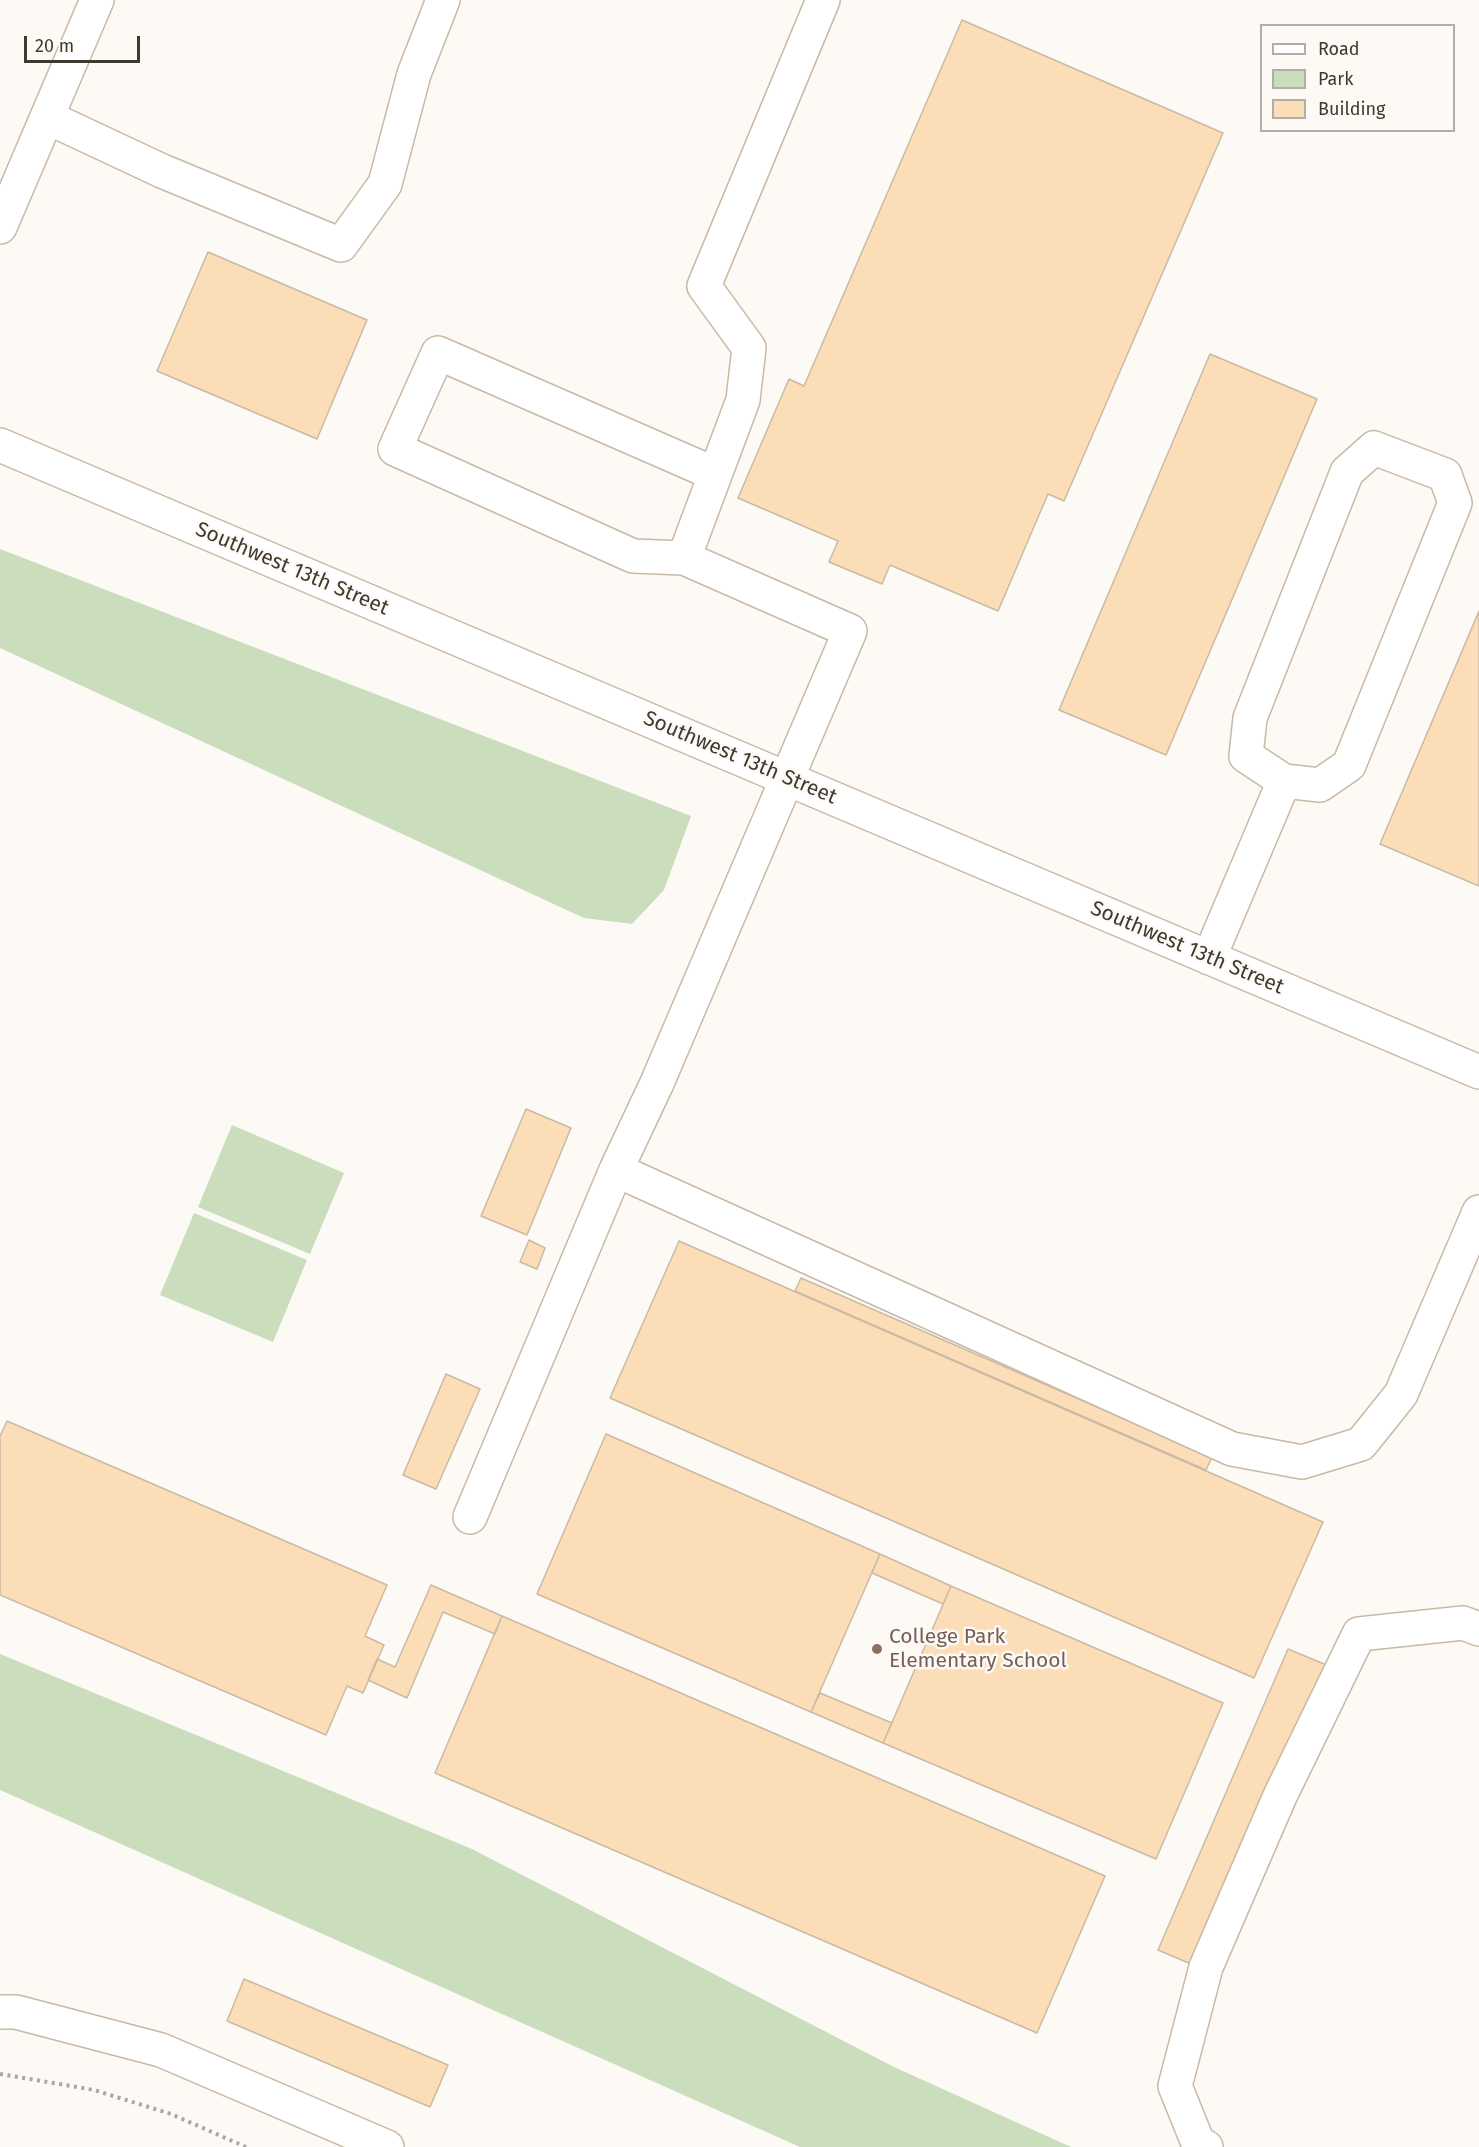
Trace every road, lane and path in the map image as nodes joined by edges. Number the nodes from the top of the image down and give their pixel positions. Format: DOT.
graph roads {
  1 [pos="97,0"];
  2 [pos="442,0"];
  3 [pos="823,0"];
  4 [pos="49,118"];
  5 [pos="0,227"];
  6 [pos="0,445"];
  7 [pos="716,474"];
  8 [pos="684,558"];
  9 [pos="787,778"];
  10 [pos="1284,781"];
  11 [pos="1209,958"];
  12 [pos="1479,1072"];
  13 [pos="616,1170"];
  14 [pos="1479,1212"];
  15 [pos="470,1517"];
  16 [pos="1479,1629"];
  17 [pos="0,2012"];
  18 [pos="0,2074"];
  19 [pos="246,2147"];
  20 [pos="387,2147"];
  21 [pos="1206,2147"];
  1 -- 4 [label="street"];
  2 -- 4 [label="street"];
  3 -- 7 [label="street"];
  4 -- 5 [label="street"];
  6 -- 9 [label="street, Southwest 13th Street"];
  7 -- 8 [label="street"];
  7 -- 8 [label="street"];
  8 -- 9 [label="street"];
  9 -- 11 [label="street, Southwest 13th Street"];
  9 -- 13 [label="street"];
  10 -- 10 [label="street"];
  10 -- 11 [label="street"];
  11 -- 12 [label="street, Southwest 13th Street"];
  13 -- 14 [label="street"];
  13 -- 15 [label="street"];
  16 -- 21 [label="street"];
  17 -- 20 [label="street"];
  18 -- 19 [label="path"];
}
